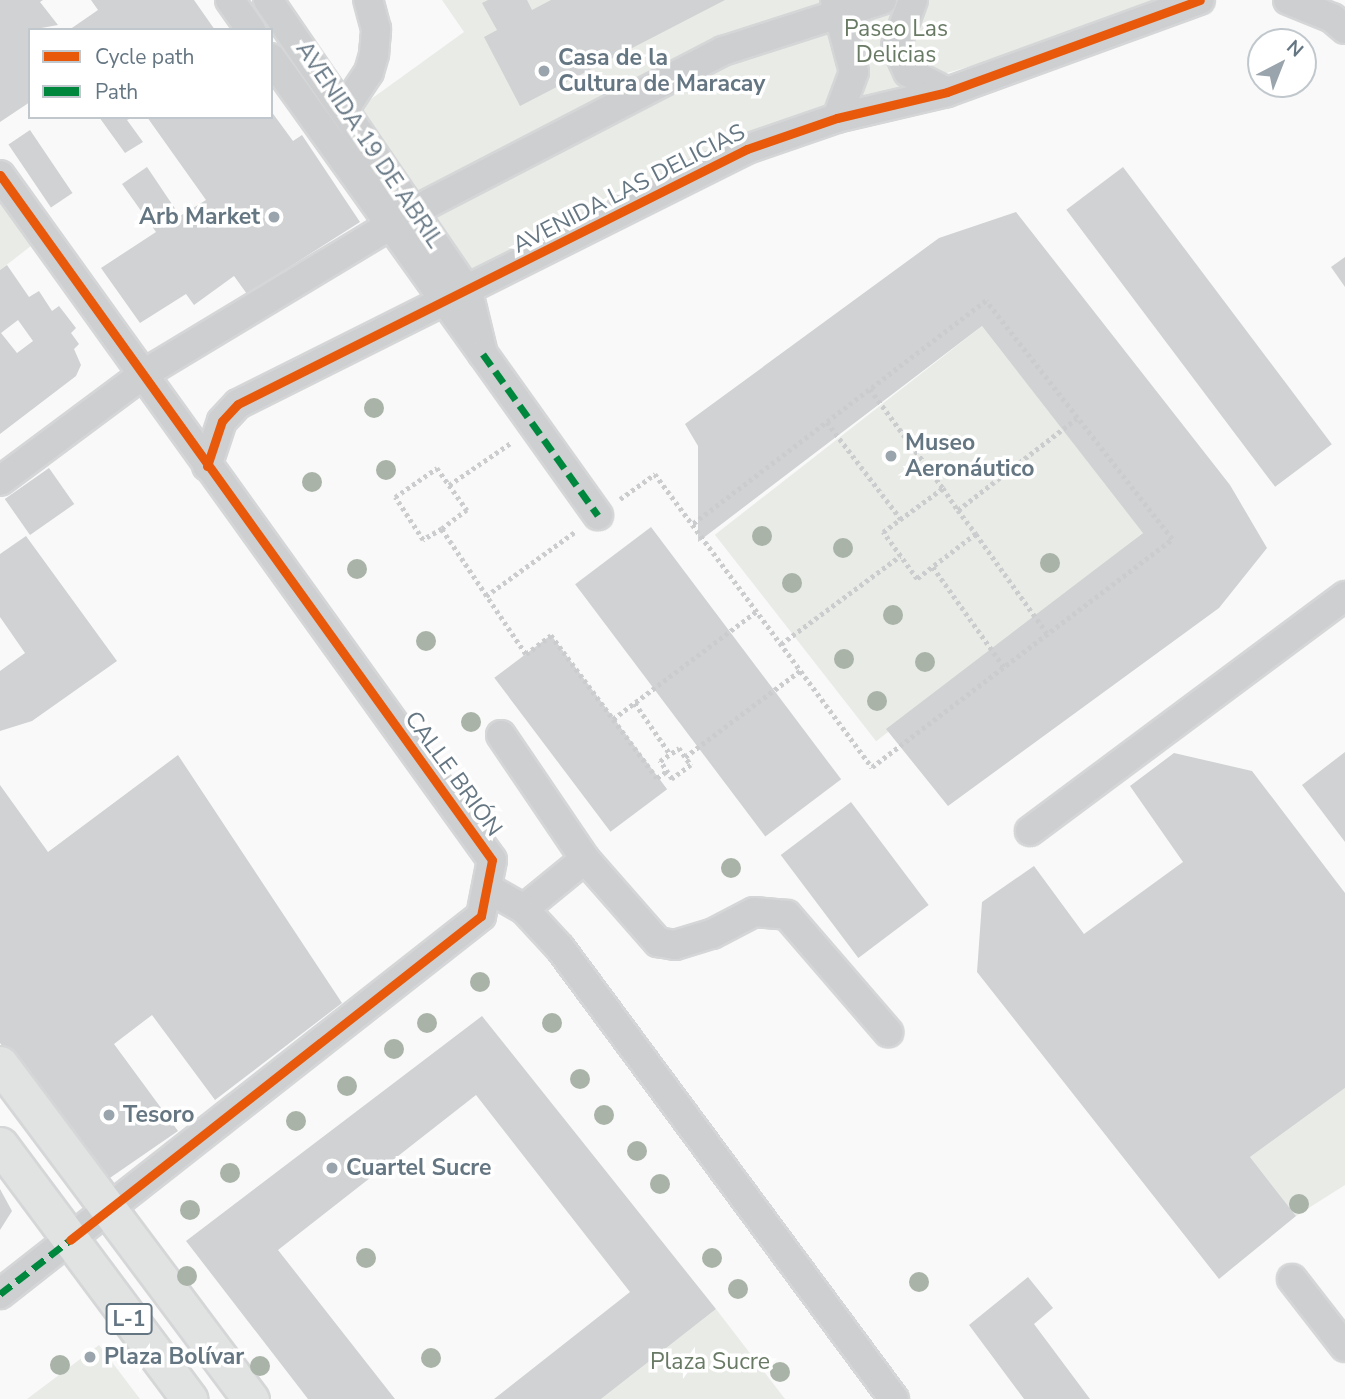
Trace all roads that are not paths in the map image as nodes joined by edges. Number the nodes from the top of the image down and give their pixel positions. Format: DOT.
graph roads {
  1 [pos="230,0"];
  2 [pos="268,0"];
  3 [pos="368,0"];
  4 [pos="882,0"];
  5 [pos="913,0"];
  6 [pos="1200,0"];
  7 [pos="1288,0"];
  8 [pos="837,7"];
  9 [pos="250,28"];
  10 [pos="1345,29"];
  11 [pos="273,61"];
  12 [pos="947,92"];
  13 [pos="345,108"];
  14 [pos="837,118"];
  15 [pos="0,175"];
  16 [pos="416,210"];
  17 [pos="389,225"];
  18 [pos="455,297"];
  19 [pos="142,375"];
  20 [pos="206,466"];
  21 [pos="0,481"];
  22 [pos="598,515"];
  23 [pos="1345,596"];
  24 [pos="501,735"];
  25 [pos="1030,831"];
  26 [pos="585,859"];
  27 [pos="487,888"];
  28 [pos="524,909"];
  29 [pos="888,1032"];
  30 [pos="0,1064"];
  31 [pos="0,1144"];
  32 [pos="110,1211"];
  33 [pos="70,1240"];
  34 [pos="1293,1279"];
  35 [pos="0,1294"];
  36 [pos="1345,1347"];
  37 [pos="189,1399"];
  38 [pos="251,1399"];
  39 [pos="894,1399"];
  1 -- 9 [label="street"];
  2 -- 13 [label="street, AVENIDA 19 DE ABRIL"];
  3 -- 13 [label="street"];
  4 -- 8 [label="street"];
  5 -- 12 [label="street"];
  6 -- 12 [label="street, AVENIDA LAS DELICIAS"];
  7 -- 10 [label="street"];
  8 -- 14 [label="street"];
  8 -- 16 [label="street"];
  11 -- 17 [label="street, AVENIDA 19 DE ABRIL"];
  12 -- 14 [label="street, AVENIDA LAS DELICIAS"];
  13 -- 16 [label="street, AVENIDA 19 DE ABRIL"];
  14 -- 18 [label="street, AVENIDA LAS DELICIAS"];
  15 -- 19 [label="street, CALLE BRIÓN"];
  16 -- 17 [label="street"];
  16 -- 18 [label="street, AVENIDA 19 DE ABRIL"];
  17 -- 18 [label="street, AVENIDA 19 DE ABRIL"];
  17 -- 19 [label="street"];
  18 -- 20 [label="street, AVENIDA LAS DELICIAS"];
  18 -- 22 [label="street"];
  19 -- 20 [label="street, CALLE BRIÓN"];
  19 -- 21 [label="street"];
  20 -- 27 [label="street, CALLE BRIÓN"];
  23 -- 25 [label="street"];
  24 -- 26 [label="street"];
  26 -- 28 [label="street"];
  26 -- 29 [label="street"];
  27 -- 28 [label="street"];
  27 -- 32 [label="street, CALLE BRIÓN"];
  28 -- 39 [label="street"];
  30 -- 32 [label="main road, L-1"];
  31 -- 33 [label="main road, L-1"];
  32 -- 33 [label="street, CALLE BRIÓN"];
  32 -- 38 [label="main road, L-1"];
  33 -- 35 [label="street, CALLE BRIÓN"];
  33 -- 37 [label="main road, L-1"];
  34 -- 36 [label="street"];
}
